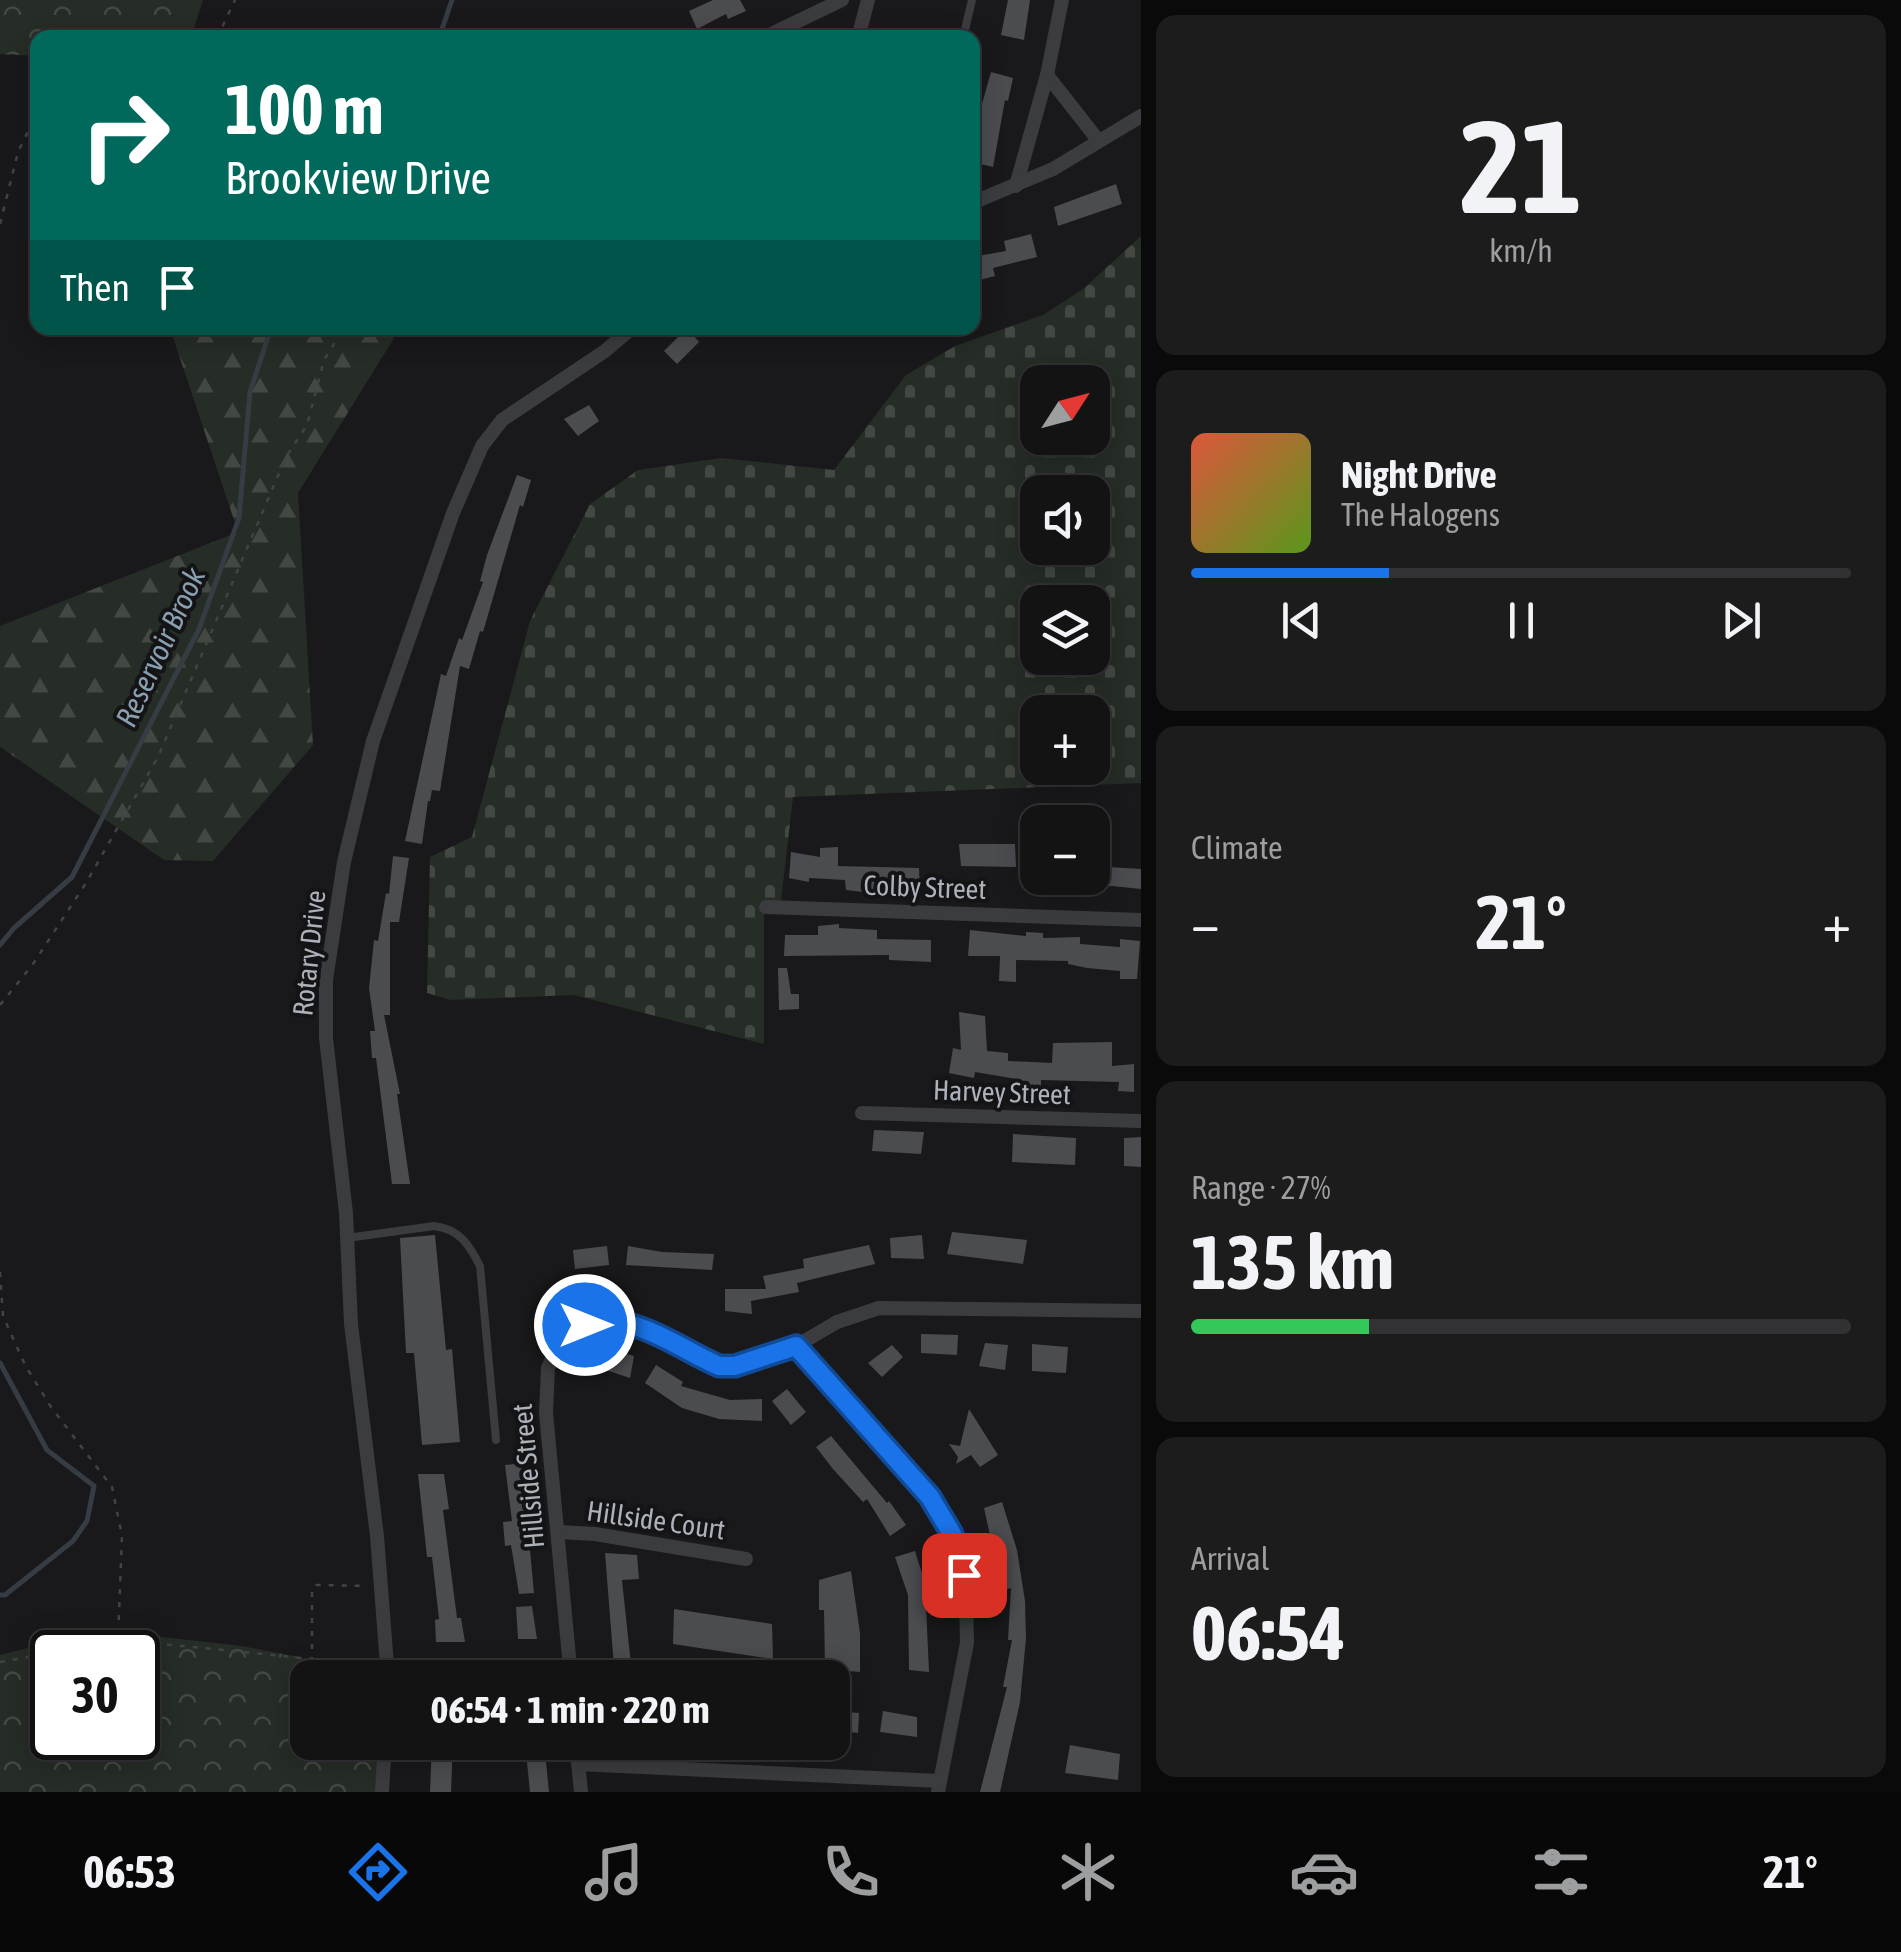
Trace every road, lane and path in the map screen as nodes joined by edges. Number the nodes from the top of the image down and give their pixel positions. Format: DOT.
graph roads {
  1 [pos="235,0"];
  2 [pos="842,0"];
  3 [pos="868,0"];
  4 [pos="972,0"];
  5 [pos="1062,0"];
  6 [pos="221,30"];
  7 [pos="780,30"];
  8 [pos="860,30"];
  9 [pos="965,30"];
  10 [pos="1047,75"];
  11 [pos="1141,116"];
  12 [pos="30,127"];
  13 [pos="1098,140"];
  14 [pos="1016,186"];
  15 [pos="980,200"];
  16 [pos="0,224"];
  17 [pos="340,335"];
  18 [pos="624,335"];
  19 [pos="766,907"];
  20 [pos="1141,920"];
  21 [pos="0,1005"];
  22 [pos="862,1113"];
  23 [pos="1141,1121"];
  24 [pos="347,1238"];
  25 [pos="0,1272"];
  26 [pos="1141,1310"];
  27 [pos="796,1346"];
  28 [pos="496,1440"];
  29 [pos="558,1532"];
  30 [pos="746,1559"];
  31 [pos="370,1590"];
  32 [pos="118,1630"];
  33 [pos="160,1644"];
  34 [pos="30,1656"];
  35 [pos="387,1660"];
  36 [pos="569,1660"];
  37 [pos="0,1662"];
  38 [pos="384,1760"];
  39 [pos="578,1760"];
  40 [pos="578,1764"];
  41 [pos="939,1787"];
  42 [pos="382,1792"];
  43 [pos="580,1792"];
  1 -- 6 [label="path"];
  2 -- 7 [label="street"];
  3 -- 8 [label="street"];
  4 -- 9 [label="lane"];
  5 -- 10 [label="street"];
  10 -- 13 [label="street"];
  10 -- 14 [label="street"];
  11 -- 13 [label="street"];
  12 -- 16 [label="path"];
  13 -- 14 [label="street"];
  14 -- 15 [label="street"];
  17 -- 21 [label="path"];
  18 -- 24 [label="street, Rotary Drive"];
  19 -- 20 [label="street, Colby Street"];
  22 -- 23 [label="street, Harvey Street"];
  24 -- 28 [label="lane"];
  24 -- 35 [label="street, Rotary Drive"];
  25 -- 32 [label="path"];
  26 -- 27 [label="street, Hillside Street"];
  27 -- 29 [label="street, Hillside Street"];
  27 -- 41 [label="street"];
  29 -- 30 [label="street, Hillside Court"];
  29 -- 36 [label="street, Hillside Street"];
  31 -- 33 [label="path"];
  34 -- 37 [label="path"];
  38 -- 42 [label="street"];
  39 -- 40 [label="street"];
  40 -- 41 [label="street"];
  40 -- 43 [label="street"];
}
